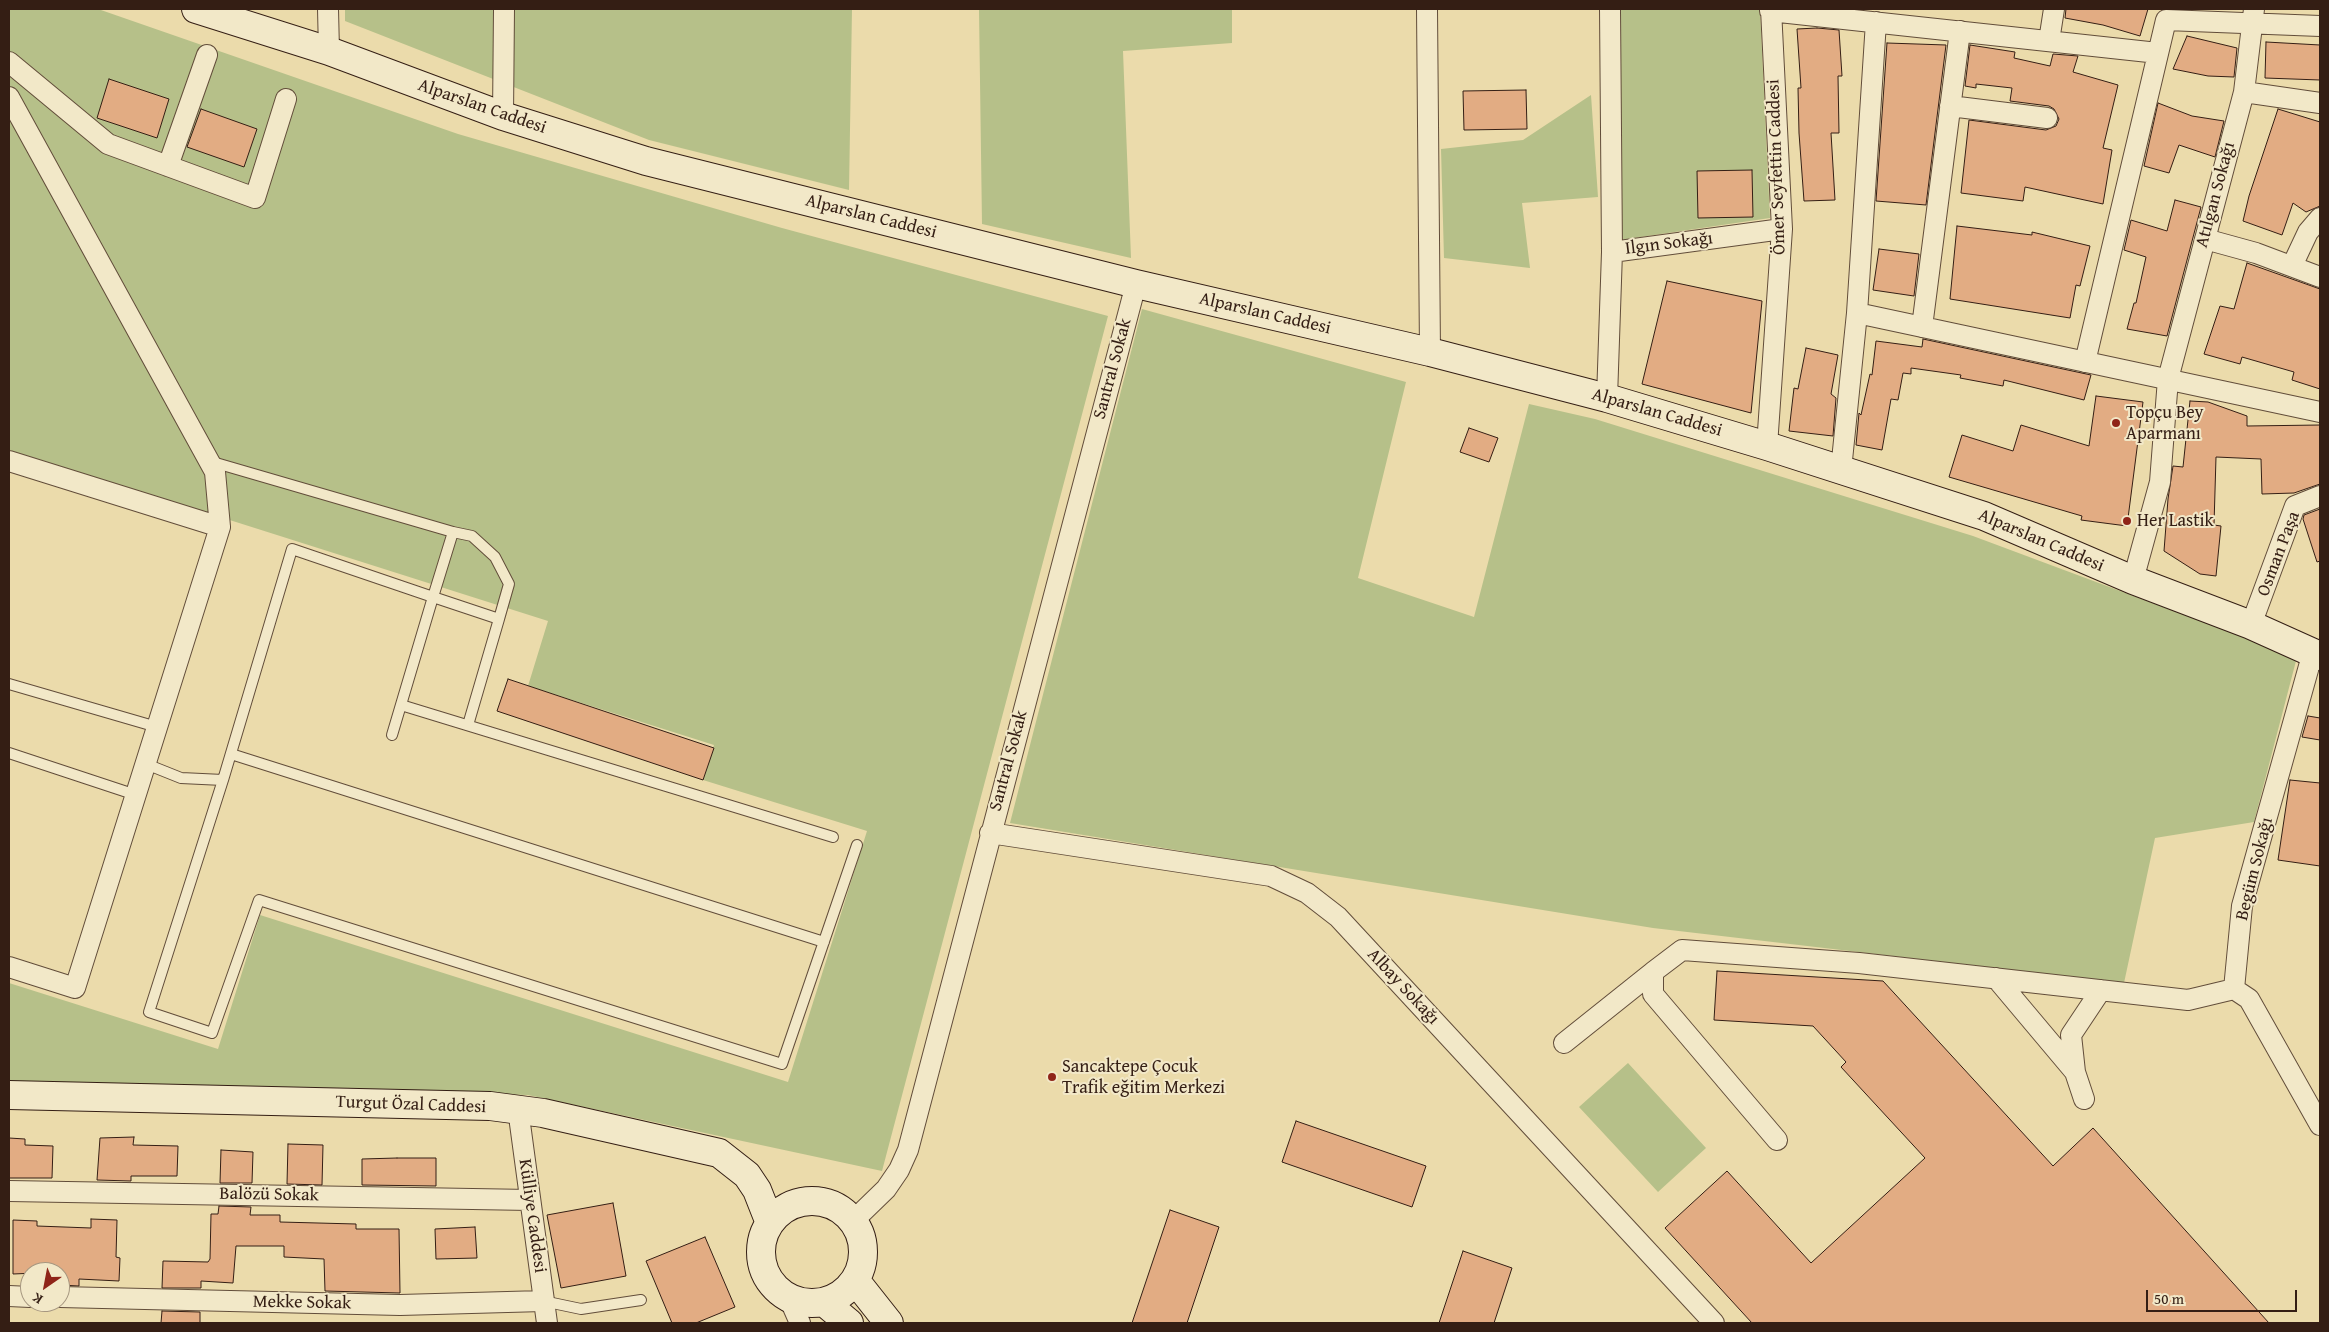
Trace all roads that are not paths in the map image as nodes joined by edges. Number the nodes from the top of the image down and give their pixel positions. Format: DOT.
graph roads {
  1 [pos="196,9"];
  2 [pos="328,9"];
  3 [pos="504,9"];
  4 [pos="1427,9"];
  5 [pos="1610,9"];
  6 [pos="2054,9"];
  7 [pos="1771,10"];
  8 [pos="2254,16"];
  9 [pos="2320,21"];
  10 [pos="1876,22"];
  11 [pos="2320,26"];
  12 [pos="1960,31"];
  13 [pos="2049,41"];
  14 [pos="329,51"];
  15 [pos="2158,53"];
  16 [pos="207,55"];
  17 [pos="9,62"];
  18 [pos="2244,92"];
  19 [pos="9,97"];
  20 [pos="286,99"];
  21 [pos="2320,103"];
  22 [pos="1950,106"];
  23 [pos="503,116"];
  24 [pos="2047,118"];
  25 [pos="168,166"];
  26 [pos="2320,218"];
  27 [pos="1782,229"];
  28 [pos="2205,238"];
  29 [pos="1612,252"];
  30 [pos="2292,266"];
  31 [pos="2320,277"];
  32 [pos="1136,284"];
  33 [pos="1856,313"];
  34 [pos="1922,327"];
  35 [pos="1430,352"];
  36 [pos="2085,362"];
  37 [pos="2168,379"];
  38 [pos="1607,398"];
  39 [pos="2320,412"];
  40 [pos="1767,446"];
  41 [pos="209,460"];
  42 [pos="9,461"];
  43 [pos="1841,470"];
  44 [pos="2320,496"];
  45 [pos="220,527"];
  46 [pos="453,532"];
  47 [pos="2133,580"];
  48 [pos="433,597"];
  49 [pos="499,619"];
  50 [pos="2251,626"];
  51 [pos="2317,654"];
  52 [pos="9,684"];
  53 [pos="401,705"];
  54 [pos="468,725"];
  55 [pos="157,727"];
  56 [pos="392,735"];
  57 [pos="9,753"];
  58 [pos="231,754"];
  59 [pos="146,764"];
  60 [pos="223,780"];
  61 [pos="136,795"];
  62 [pos="990,833"];
  63 [pos="834,837"];
  64 [pos="857,845"];
  65 [pos="824,942"];
  66 [pos="9,967"];
  67 [pos="1653,972"];
  68 [pos="1996,978"];
  69 [pos="2234,989"];
  70 [pos="2101,990"];
  71 [pos="1564,1043"];
  72 [pos="2075,1072"];
  73 [pos="9,1095"];
  74 [pos="2084,1099"];
  75 [pos="518,1109"];
  76 [pos="2320,1124"];
  77 [pos="1777,1140"];
  78 [pos="9,1191"];
  79 [pos="530,1200"];
  80 [pos="853,1221"];
  81 [pos="770,1223"];
  82 [pos="855,1280"];
  83 [pos="70,1297"];
  84 [pos="790,1298"];
  85 [pos="641,1300"];
  86 [pos="543,1301"];
  87 [pos="824,1302"];
  88 [pos="547,1323"];
  89 [pos="800,1323"];
  90 [pos="849,1323"];
  91 [pos="888,1323"];
  92 [pos="1714,1323"];
  1 -- 14 [label="street, Alparslan Caddesi"];
  2 -- 14 [label="street"];
  3 -- 23 [label="street"];
  4 -- 35 [label="street"];
  5 -- 29 [label="street"];
  6 -- 13 [label="street"];
  7 -- 10 [label="street"];
  7 -- 27 [label="street, Ömer Seyfettin Caddesi"];
  8 -- 11 [label="street"];
  8 -- 15 [label="street"];
  8 -- 18 [label="street, Atılgan Sokağı"];
  9 -- 11 [label="street"];
  10 -- 12 [label="street"];
  10 -- 33 [label="street"];
  12 -- 13 [label="street"];
  12 -- 22 [label="street"];
  13 -- 15 [label="street"];
  14 -- 23 [label="street, Alparslan Caddesi"];
  15 -- 36 [label="street"];
  16 -- 25 [label="street"];
  17 -- 25 [label="street"];
  18 -- 21 [label="street"];
  18 -- 28 [label="street, Atılgan Sokağı"];
  19 -- 41 [label="street"];
  20 -- 25 [label="street"];
  22 -- 24 [label="street"];
  22 -- 34 [label="street"];
  23 -- 32 [label="street, Alparslan Caddesi"];
  26 -- 30 [label="street"];
  27 -- 29 [label="street, Ilgın Sokağı"];
  27 -- 40 [label="street, Ömer Seyfettin Caddesi"];
  28 -- 30 [label="street"];
  28 -- 37 [label="street, Atılgan Sokağı"];
  29 -- 38 [label="street, Ilgın Sokağı"];
  30 -- 31 [label="street"];
  32 -- 35 [label="street, Alparslan Caddesi"];
  32 -- 62 [label="street, Santral Sokak"];
  33 -- 34 [label="street"];
  33 -- 43 [label="street"];
  34 -- 36 [label="street"];
  35 -- 38 [label="street, Alparslan Caddesi"];
  36 -- 37 [label="street"];
  37 -- 39 [label="street"];
  37 -- 47 [label="street, Atılgan Sokağı"];
  38 -- 40 [label="street, Alparslan Caddesi"];
  40 -- 43 [label="street, Alparslan Caddesi"];
  41 -- 45 [label="street"];
  41 -- 46 [label="lane"];
  42 -- 45 [label="street"];
  43 -- 47 [label="street, Alparslan Caddesi"];
  44 -- 50 [label="street, Osman Paşa"];
  45 -- 55 [label="street"];
  46 -- 48 [label="lane"];
  46 -- 49 [label="lane"];
  47 -- 50 [label="street, Alparslan Caddesi"];
  48 -- 49 [label="lane"];
  48 -- 53 [label="lane"];
  48 -- 58 [label="lane"];
  49 -- 54 [label="lane"];
  50 -- 51 [label="street, Alparslan Caddesi"];
  51 -- 69 [label="street, Begüm Sokağı"];
  52 -- 55 [label="lane"];
  53 -- 54 [label="lane"];
  53 -- 56 [label="lane"];
  54 -- 63 [label="lane"];
  55 -- 59 [label="street"];
  57 -- 61 [label="lane"];
  58 -- 60 [label="lane"];
  58 -- 65 [label="lane"];
  59 -- 60 [label="lane"];
  59 -- 61 [label="street"];
  60 -- 65 [label="lane"];
  61 -- 66 [label="street"];
  62 -- 80 [label="street, Santral Sokak"];
  62 -- 92 [label="street, Albay Sokağı"];
  64 -- 65 [label="lane"];
  67 -- 68 [label="street"];
  67 -- 71 [label="street"];
  67 -- 77 [label="street"];
  68 -- 70 [label="street"];
  68 -- 72 [label="street"];
  69 -- 70 [label="street"];
  69 -- 76 [label="street"];
  70 -- 72 [label="street"];
  72 -- 74 [label="street"];
  73 -- 75 [label="street, Turgut Özal Caddesi"];
  75 -- 79 [label="street, Külliye Caddesi"];
  75 -- 81 [label="street, Turgut Özal Caddesi"];
  78 -- 79 [label="street, Balözü Sokak"];
  79 -- 86 [label="street, Külliye Caddesi"];
  80 -- 81 [label="street"];
  80 -- 82 [label="street"];
  81 -- 84 [label="street"];
  82 -- 87 [label="street"];
  82 -- 91 [label="street"];
  83 -- 86 [label="street, Mekke Sokak"];
  84 -- 87 [label="street"];
  84 -- 89 [label="street"];
  85 -- 86 [label="lane"];
  86 -- 88 [label="street, Külliye Caddesi"];
  87 -- 90 [label="street"];
}
